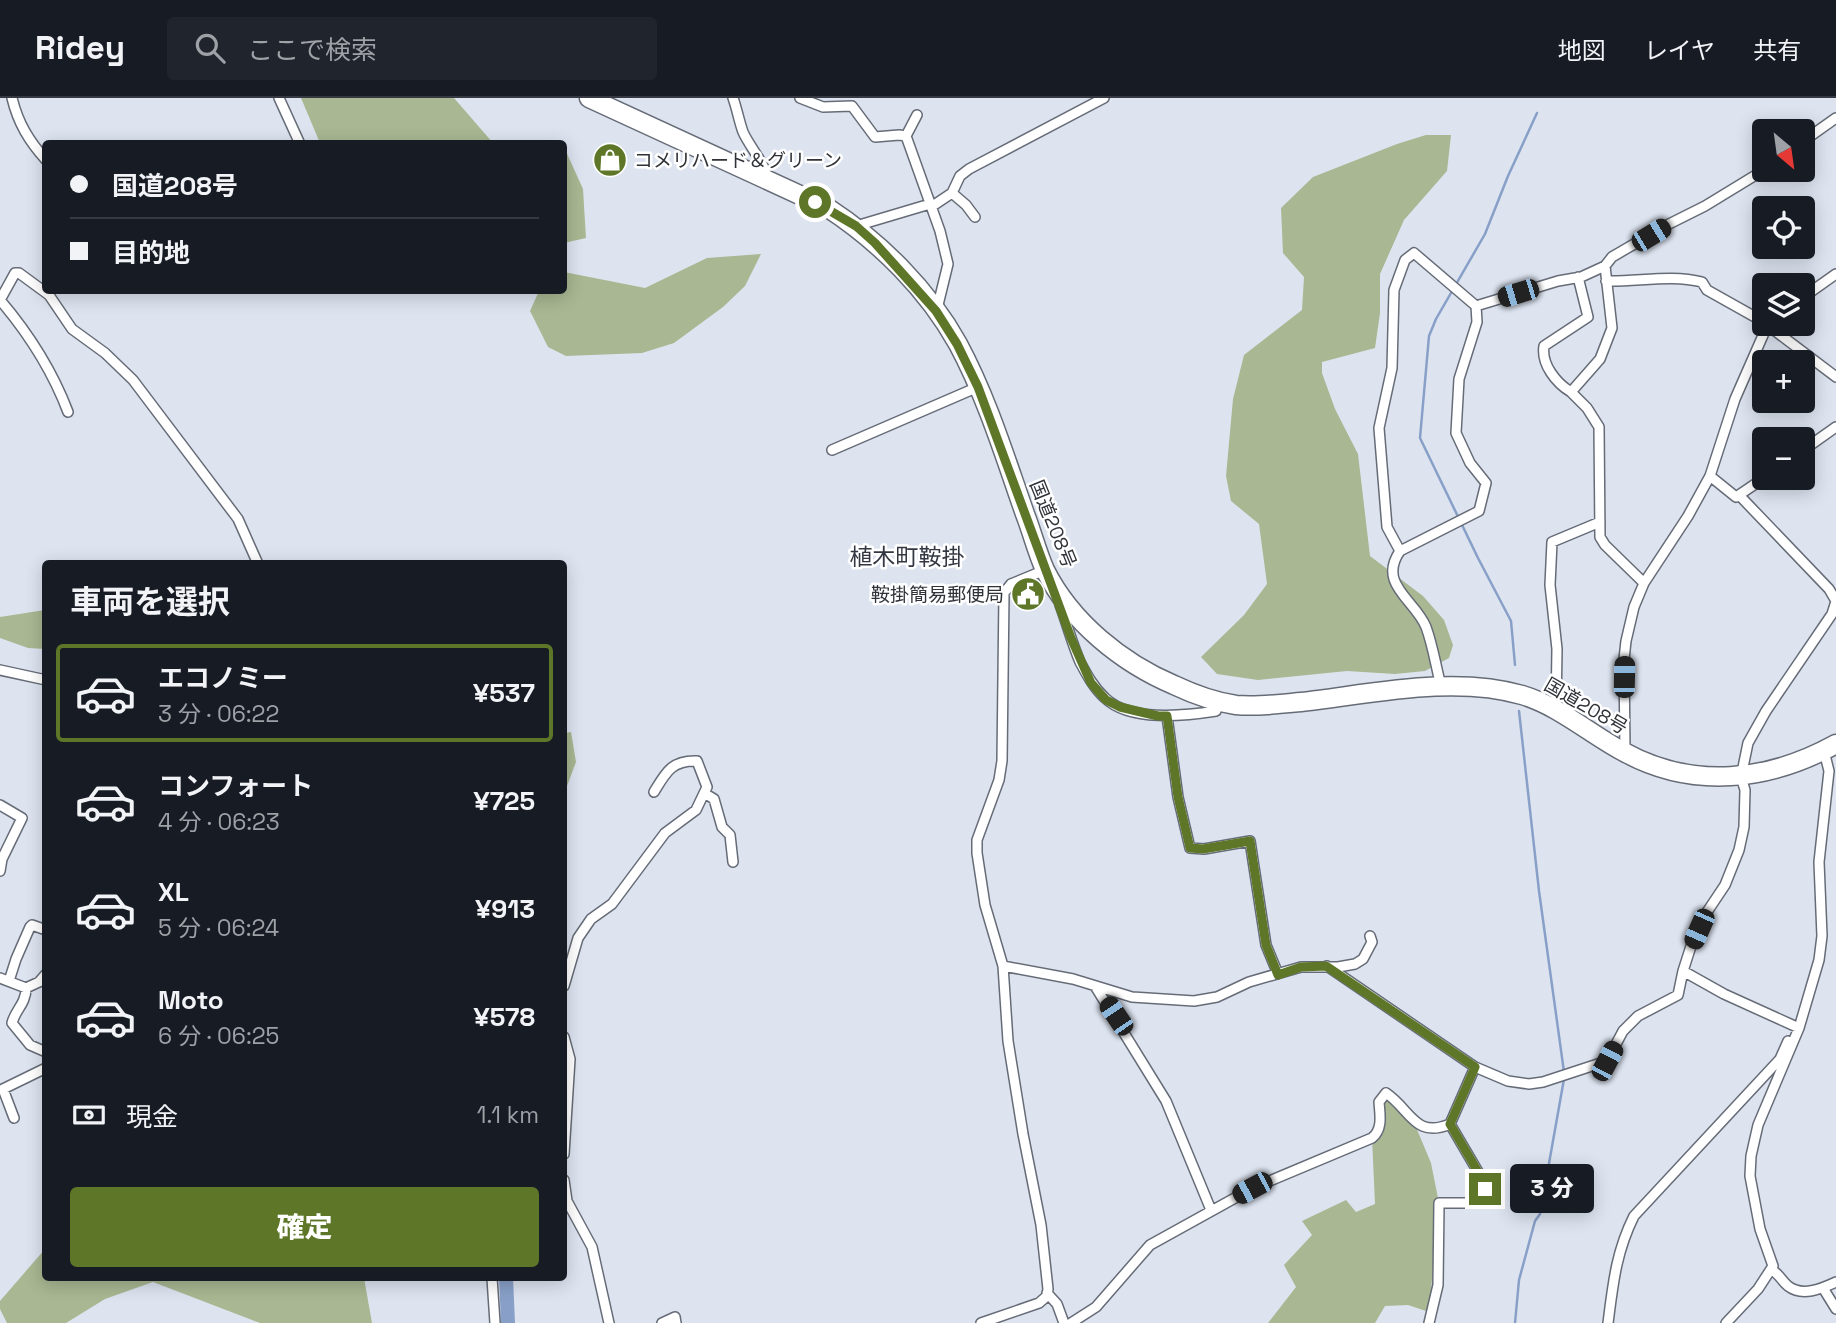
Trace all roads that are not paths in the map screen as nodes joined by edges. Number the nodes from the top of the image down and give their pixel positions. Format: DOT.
graph roads {
  1 [pos="12,98"];
  2 [pos="279,98"];
  3 [pos="589,98"];
  4 [pos="733,98"];
  5 [pos="800,98"];
  6 [pos="1104,98"];
  7 [pos="917,115"];
  8 [pos="1836,118"];
  9 [pos="1815,133"];
  10 [pos="906,136"];
  11 [pos="298,140"];
  12 [pos="42,156"];
  13 [pos="1752,177"];
  14 [pos="767,181"];
  15 [pos="952,193"];
  16 [pos="931,205"];
  17 [pos="975,217"];
  18 [pos="856,226"];
  19 [pos="1605,266"];
  20 [pos="1836,274"];
  21 [pos="1578,277"];
  22 [pos="1606,281"];
  23 [pos="42,288"];
  24 [pos="1815,289"];
  25 [pos="52,294"];
  26 [pos="0,300"];
  27 [pos="1476,306"];
  28 [pos="936,311"];
  29 [pos="1752,315"];
  30 [pos="1763,336"];
  31 [pos="1783,336"];
  32 [pos="1836,377"];
  33 [pos="978,387"];
  34 [pos="1571,392"];
  35 [pos="68,412"];
  36 [pos="1836,427"];
  37 [pos="1815,442"];
  38 [pos="832,450"];
  39 [pos="1710,476"];
  40 [pos="1752,486"];
  41 [pos="1739,495"];
  42 [pos="1600,522"];
  43 [pos="1400,551"];
  44 [pos="256,560"];
  45 [pos="1045,570"];
  46 [pos="1644,583"];
  47 [pos="0,670"];
  48 [pos="42,679"];
  49 [pos="1441,686"];
  50 [pos="1218,702"];
  51 [pos="1556,710"];
  52 [pos="1167,716"];
  53 [pos="1830,747"];
  54 [pos="1625,752"];
  55 [pos="1741,777"];
  56 [pos="654,792"];
  57 [pos="704,793"];
  58 [pos="0,805"];
  59 [pos="1,858"];
  60 [pos="733,862"];
  61 [pos="0,871"];
  62 [pos="42,929"];
  63 [pos="1370,936"];
  64 [pos="1003,966"];
  65 [pos="1326,966"];
  66 [pos="1683,971"];
  67 [pos="1278,975"];
  68 [pos="567,976"];
  69 [pos="42,978"];
  70 [pos="5,979"];
  71 [pos="1095,985"];
  72 [pos="26,988"];
  73 [pos="1797,1027"];
  74 [pos="567,1048"];
  75 [pos="42,1050"];
  76 [pos="1475,1067"];
  77 [pos="42,1070"];
  78 [pos="567,1106"];
  79 [pos="14,1118"];
  80 [pos="1450,1124"];
  81 [pos="567,1201"];
  82 [pos="1211,1210"];
  83 [pos="1772,1270"];
  84 [pos="492,1281"];
  85 [pos="1836,1282"];
  86 [pos="1823,1288"];
  87 [pos="1047,1293"];
  88 [pos="1836,1309"];
  89 [pos="495,1323"];
  90 [pos="609,1323"];
  91 [pos="662,1323"];
  92 [pos="676,1323"];
  93 [pos="981,1323"];
  94 [pos="1064,1323"];
  95 [pos="1071,1323"];
  96 [pos="1429,1323"];
  97 [pos="1608,1323"];
  98 [pos="1726,1323"];
  1 -- 12 [label="street"];
  2 -- 11 [label="street"];
  3 -- 14 [label="highway, 国道208号"];
  4 -- 14 [label="street"];
  5 -- 10 [label="street"];
  6 -- 15 [label="street"];
  7 -- 10 [label="street"];
  8 -- 9 [label="street"];
  10 -- 16 [label="street"];
  13 -- 19 [label="street"];
  14 -- 18 [label="highway, 国道208号"];
  15 -- 16 [label="street"];
  15 -- 17 [label="street"];
  16 -- 18 [label="street"];
  16 -- 28 [label="street"];
  18 -- 28 [label="highway, 国道208号"];
  19 -- 21 [label="street"];
  19 -- 22 [label="street"];
  20 -- 24 [label="street"];
  21 -- 27 [label="street"];
  21 -- 34 [label="street"];
  22 -- 29 [label="street"];
  22 -- 34 [label="street"];
  23 -- 26 [label="street"];
  25 -- 44 [label="street"];
  26 -- 35 [label="street"];
  27 -- 43 [label="street"];
  27 -- 43 [label="street"];
  28 -- 33 [label="highway, 国道208号"];
  30 -- 39 [label="street"];
  31 -- 32 [label="street"];
  33 -- 38 [label="street"];
  33 -- 45 [label="highway, 国道208号"];
  34 -- 42 [label="street"];
  36 -- 37 [label="street"];
  39 -- 41 [label="street"];
  39 -- 46 [label="street"];
  40 -- 41 [label="street"];
  41 -- 55 [label="street"];
  42 -- 46 [label="street"];
  42 -- 51 [label="street"];
  43 -- 49 [label="street"];
  45 -- 50 [label="highway, 国道208号"];
  45 -- 52 [label="street"];
  45 -- 64 [label="street"];
  46 -- 54 [label="street"];
  47 -- 48 [label="street"];
  49 -- 50 [label="highway, 国道208号"];
  49 -- 51 [label="highway, 国道208号"];
  50 -- 52 [label="street"];
  51 -- 54 [label="highway, 国道208号"];
  52 -- 67 [label="street"];
  53 -- 55 [label="highway, 国道208号"];
  53 -- 73 [label="street"];
  54 -- 55 [label="highway, 国道208号"];
  55 -- 66 [label="street"];
  56 -- 57 [label="street"];
  57 -- 60 [label="street"];
  57 -- 68 [label="street"];
  58 -- 59 [label="street"];
  59 -- 61 [label="street"];
  62 -- 70 [label="street"];
  63 -- 65 [label="street"];
  64 -- 71 [label="street"];
  64 -- 87 [label="street"];
  65 -- 67 [label="street"];
  65 -- 76 [label="street"];
  66 -- 73 [label="street"];
  66 -- 76 [label="street"];
  67 -- 71 [label="street"];
  69 -- 72 [label="street"];
  70 -- 72 [label="street"];
  71 -- 82 [label="street"];
  72 -- 75 [label="street"];
  73 -- 83 [label="street"];
  73 -- 97 [label="street"];
  74 -- 78 [label="street"];
  76 -- 80 [label="street"];
  77 -- 79 [label="street"];
  80 -- 82 [label="street"];
  80 -- 96 [label="street"];
  81 -- 90 [label="street"];
  82 -- 95 [label="street"];
  83 -- 86 [label="street"];
  83 -- 98 [label="street"];
  84 -- 89 [label="street"];
  85 -- 86 [label="street"];
  86 -- 88 [label="street"];
  87 -- 93 [label="street"];
  87 -- 94 [label="street"];
  91 -- 92 [label="street"];
}
